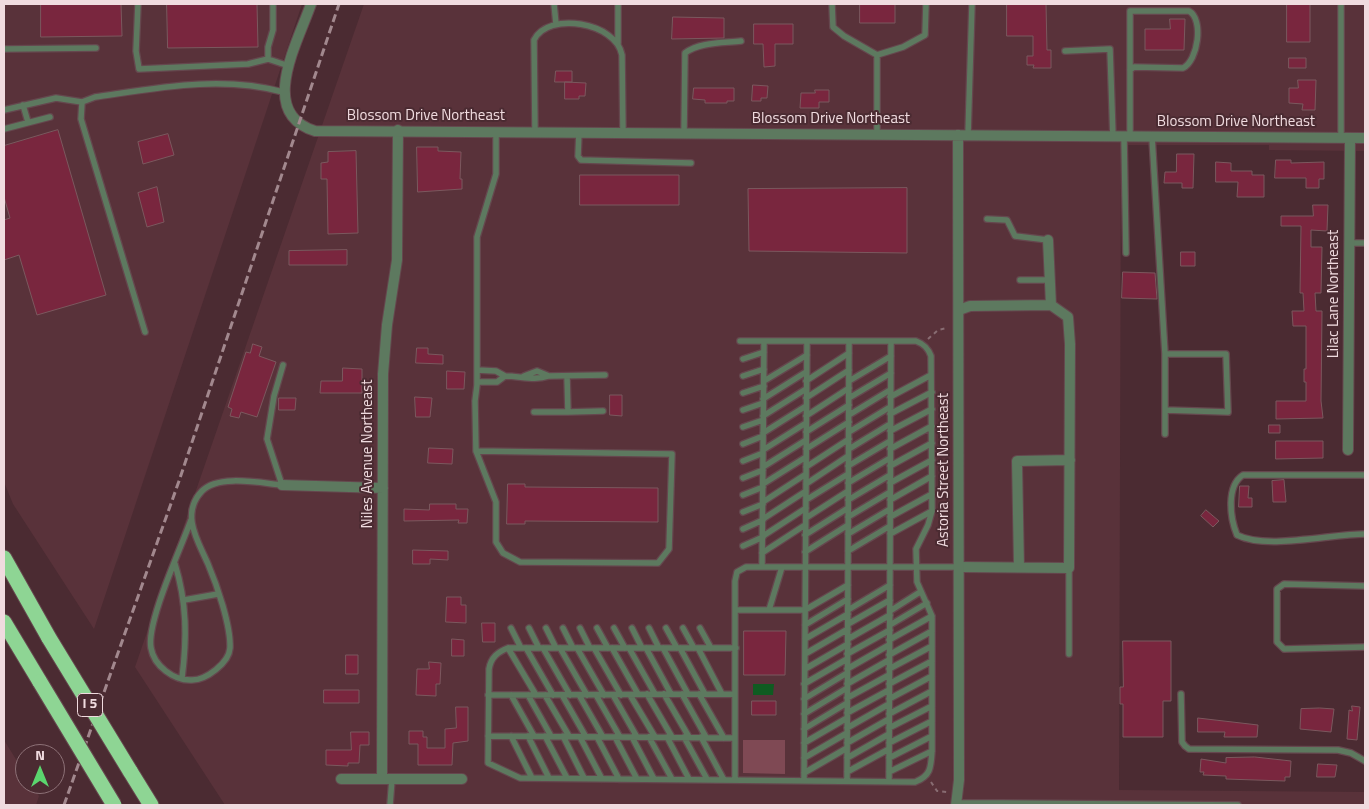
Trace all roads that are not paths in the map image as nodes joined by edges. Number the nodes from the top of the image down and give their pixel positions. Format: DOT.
graph roads {
  1 [pos="138,4"];
  2 [pos="273,4"];
  3 [pos="311,4"];
  4 [pos="554,4"];
  5 [pos="618,4"];
  6 [pos="832,4"];
  7 [pos="926,4"];
  8 [pos="972,4"];
  9 [pos="1128,4"];
  10 [pos="1341,4"];
  11 [pos="1130,11"];
  12 [pos="556,24"];
  13 [pos="741,41"];
  14 [pos="618,43"];
  15 [pos="96,48"];
  16 [pos="4,49"];
  17 [pos="1065,51"];
  18 [pos="877,54"];
  19 [pos="268,59"];
  20 [pos="290,66"];
  21 [pos="1130,70"];
  22 [pos="283,92"];
  23 [pos="82,102"];
  24 [pos="23,105"];
  25 [pos="4,110"];
  26 [pos="50,116"];
  27 [pos="28,122"];
  28 [pos="4,129"];
  29 [pos="398,130"];
  30 [pos="496,132"];
  31 [pos="535,132"];
  32 [pos="579,132"];
  33 [pos="623,133"];
  34 [pos="684,133"];
  35 [pos="877,135"];
  36 [pos="963,135"];
  37 [pos="1122,137"];
  38 [pos="1152,137"];
  39 [pos="1345,138"];
  40 [pos="1365,138"];
  41 [pos="691,163"];
  42 [pos="987,219"];
  43 [pos="1048,240"];
  44 [pos="1349,243"];
  45 [pos="1365,243"];
  46 [pos="1126,252"];
  47 [pos="1020,280"];
  48 [pos="1050,280"];
  49 [pos="1051,305"];
  50 [pos="959,310"];
  51 [pos="145,332"];
  52 [pos="740,341"];
  53 [pos="764,341"];
  54 [pos="806,341"];
  55 [pos="849,341"];
  56 [pos="891,341"];
  57 [pos="764,352"];
  58 [pos="849,353"];
  59 [pos="1165,354"];
  60 [pos="806,355"];
  61 [pos="891,356"];
  62 [pos="743,360"];
  63 [pos="282,365"];
  64 [pos="764,369"];
  65 [pos="477,370"];
  66 [pos="849,370"];
  67 [pos="806,372"];
  68 [pos="891,373"];
  69 [pos="605,375"];
  70 [pos="931,375"];
  71 [pos="505,376"];
  72 [pos="567,376"];
  73 [pos="743,376"];
  74 [pos="477,382"];
  75 [pos="806,382"];
  76 [pos="764,384"];
  77 [pos="849,384"];
  78 [pos="806,389"];
  79 [pos="890,390"];
  80 [pos="932,392"];
  81 [pos="743,393"];
  82 [pos="890,397"];
  83 [pos="806,398"];
  84 [pos="849,398"];
  85 [pos="763,401"];
  86 [pos="849,405"];
  87 [pos="806,406"];
  88 [pos="890,407"];
  89 [pos="932,409"];
  90 [pos="743,410"];
  91 [pos="1166,410"];
  92 [pos="603,411"];
  93 [pos="534,412"];
  94 [pos="568,412"];
  95 [pos="890,414"];
  96 [pos="849,415"];
  97 [pos="806,416"];
  98 [pos="763,418"];
  99 [pos="849,422"];
  100 [pos="806,423"];
  101 [pos="890,424"];
  102 [pos="932,426"];
  103 [pos="743,427"];
  104 [pos="890,431"];
  105 [pos="806,432"];
  106 [pos="849,432"];
  107 [pos="1165,434"];
  108 [pos="763,435"];
  109 [pos="849,439"];
  110 [pos="806,440"];
  111 [pos="890,441"];
  112 [pos="932,443"];
  113 [pos="743,444"];
  114 [pos="890,448"];
  115 [pos="806,449"];
  116 [pos="849,449"];
  117 [pos="1348,450"];
  118 [pos="476,451"];
  119 [pos="763,452"];
  120 [pos="848,456"];
  121 [pos="806,457"];
  122 [pos="890,458"];
  123 [pos="932,460"];
  124 [pos="1070,460"];
  125 [pos="742,461"];
  126 [pos="848,466"];
  127 [pos="890,466"];
  128 [pos="806,467"];
  129 [pos="763,469"];
  130 [pos="806,474"];
  131 [pos="848,474"];
  132 [pos="890,475"];
  133 [pos="1365,475"];
  134 [pos="932,476"];
  135 [pos="742,478"];
  136 [pos="848,483"];
  137 [pos="890,483"];
  138 [pos="806,484"];
  139 [pos="282,485"];
  140 [pos="763,486"];
  141 [pos="383,488"];
  142 [pos="806,491"];
  143 [pos="848,491"];
  144 [pos="890,492"];
  145 [pos="932,494"];
  146 [pos="742,495"];
  147 [pos="806,500"];
  148 [pos="848,500"];
  149 [pos="890,500"];
  150 [pos="763,503"];
  151 [pos="806,508"];
  152 [pos="848,508"];
  153 [pos="890,509"];
  154 [pos="932,511"];
  155 [pos="742,512"];
  156 [pos="848,517"];
  157 [pos="890,517"];
  158 [pos="806,518"];
  159 [pos="191,520"];
  160 [pos="763,520"];
  161 [pos="805,525"];
  162 [pos="848,525"];
  163 [pos="890,526"];
  164 [pos="742,529"];
  165 [pos="805,534"];
  166 [pos="848,534"];
  167 [pos="890,534"];
  168 [pos="1365,534"];
  169 [pos="762,537"];
  170 [pos="742,546"];
  171 [pos="848,551"];
  172 [pos="805,552"];
  173 [pos="762,553"];
  174 [pos="4,558"];
  175 [pos="175,564"];
  176 [pos="762,567"];
  177 [pos="782,567"];
  178 [pos="805,567"];
  179 [pos="848,567"];
  180 [pos="890,567"];
  181 [pos="917,567"];
  182 [pos="959,567"];
  183 [pos="1019,567"];
  184 [pos="1069,568"];
  185 [pos="848,585"];
  186 [pos="890,585"];
  187 [pos="1365,586"];
  188 [pos="920,592"];
  189 [pos="218,594"];
  190 [pos="848,599"];
  191 [pos="184,600"];
  192 [pos="890,600"];
  193 [pos="927,603"];
  194 [pos="736,610"];
  195 [pos="769,610"];
  196 [pos="805,610"];
  197 [pos="848,612"];
  198 [pos="890,613"];
  199 [pos="932,616"];
  200 [pos="4,622"];
  201 [pos="805,625"];
  202 [pos="848,627"];
  203 [pos="512,628"];
  204 [pos="529,628"];
  205 [pos="546,628"];
  206 [pos="563,628"];
  207 [pos="580,628"];
  208 [pos="597,628"];
  209 [pos="614,628"];
  210 [pos="632,628"];
  211 [pos="649,628"];
  212 [pos="666,628"];
  213 [pos="683,628"];
  214 [pos="700,628"];
  215 [pos="890,628"];
  216 [pos="932,631"];
  217 [pos="805,640"];
  218 [pos="848,642"];
  219 [pos="890,642"];
  220 [pos="932,646"];
  221 [pos="1365,647"];
  222 [pos="508,648"];
  223 [pos="523,648"];
  224 [pos="541,648"];
  225 [pos="558,648"];
  226 [pos="575,648"];
  227 [pos="592,648"];
  228 [pos="610,648"];
  229 [pos="627,648"];
  230 [pos="644,648"];
  231 [pos="661,648"];
  232 [pos="678,648"];
  233 [pos="696,648"];
  234 [pos="711,648"];
  235 [pos="736,648"];
  236 [pos="805,654"];
  237 [pos="1069,654"];
  238 [pos="848,656"];
  239 [pos="890,657"];
  240 [pos="932,661"];
  241 [pos="805,669"];
  242 [pos="848,671"];
  243 [pos="889,672"];
  244 [pos="932,676"];
  245 [pos="182,678"];
  246 [pos="804,684"];
  247 [pos="847,686"];
  248 [pos="889,687"];
  249 [pos="932,691"];
  250 [pos="638,694"];
  251 [pos="648,694"];
  252 [pos="654,694"];
  253 [pos="668,694"];
  254 [pos="685,694"];
  255 [pos="702,694"];
  256 [pos="722,694"];
  257 [pos="735,694"];
  258 [pos="1181,694"];
  259 [pos="488,695"];
  260 [pos="511,695"];
  261 [pos="528,695"];
  262 [pos="536,695"];
  263 [pos="545,695"];
  264 [pos="553,695"];
  265 [pos="562,695"];
  266 [pos="570,695"];
  267 [pos="579,695"];
  268 [pos="587,695"];
  269 [pos="596,695"];
  270 [pos="604,695"];
  271 [pos="613,695"];
  272 [pos="621,695"];
  273 [pos="630,695"];
  274 [pos="804,699"];
  275 [pos="847,701"];
  276 [pos="889,702"];
  277 [pos="932,706"];
  278 [pos="804,714"];
  279 [pos="847,716"];
  280 [pos="889,716"];
  281 [pos="932,721"];
  282 [pos="804,729"];
  283 [pos="847,730"];
  284 [pos="889,731"];
  285 [pos="488,736"];
  286 [pos="511,736"];
  287 [pos="531,736"];
  288 [pos="548,736"];
  289 [pos="566,736"];
  290 [pos="583,736"];
  291 [pos="932,736"];
  292 [pos="600,737"];
  293 [pos="618,737"];
  294 [pos="635,737"];
  295 [pos="652,737"];
  296 [pos="669,737"];
  297 [pos="687,737"];
  298 [pos="704,737"];
  299 [pos="724,738"];
  300 [pos="735,738"];
  301 [pos="804,743"];
  302 [pos="847,745"];
  303 [pos="889,746"];
  304 [pos="932,751"];
  305 [pos="804,758"];
  306 [pos="847,758"];
  307 [pos="889,758"];
  308 [pos="1365,761"];
  309 [pos="847,772"];
  310 [pos="889,772"];
  311 [pos="804,773"];
  312 [pos="532,778"];
  313 [pos="549,778"];
  314 [pos="567,778"];
  315 [pos="584,778"];
  316 [pos="602,778"];
  317 [pos="341,779"];
  318 [pos="387,779"];
  319 [pos="462,779"];
  320 [pos="619,779"];
  321 [pos="637,779"];
  322 [pos="654,779"];
  323 [pos="672,779"];
  324 [pos="689,779"];
  325 [pos="707,779"];
  326 [pos="724,780"];
  327 [pos="735,780"];
  328 [pos="804,780"];
  329 [pos="847,781"];
  330 [pos="889,781"];
  331 [pos="957,800"];
  332 [pos="1000,804"];
  333 [pos="114,805"];
  334 [pos="151,805"];
  335 [pos="390,805"];
  336 [pos="1238,805"];
  1 -- 19 [label="lane"];
  2 -- 19 [label="lane"];
  3 -- 20 [label="street"];
  4 -- 12 [label="lane"];
  5 -- 14 [label="lane"];
  6 -- 18 [label="lane"];
  7 -- 18 [label="lane"];
  8 -- 36 [label="lane"];
  9 -- 11 [label="lane"];
  10 -- 39 [label="lane"];
  11 -- 21 [label="lane"];
  11 -- 21 [label="lane"];
  12 -- 14 [label="lane"];
  12 -- 31 [label="lane"];
  13 -- 34 [label="lane"];
  14 -- 33 [label="lane"];
  15 -- 16 [label="lane"];
  17 -- 37 [label="lane"];
  18 -- 35 [label="lane"];
  19 -- 20 [label="lane"];
  20 -- 22 [label="street"];
  21 -- 37 [label="lane"];
  22 -- 23 [label="lane"];
  22 -- 29 [label="street, Blossom Drive Northeast"];
  23 -- 24 [label="lane"];
  23 -- 51 [label="lane"];
  24 -- 25 [label="lane"];
  24 -- 27 [label="lane"];
  26 -- 27 [label="lane"];
  27 -- 28 [label="lane"];
  29 -- 30 [label="street, Blossom Drive Northeast"];
  29 -- 141 [label="street, Niles Avenue Northeast"];
  30 -- 31 [label="street, Blossom Drive Northeast"];
  30 -- 65 [label="lane"];
  31 -- 32 [label="street, Blossom Drive Northeast"];
  32 -- 33 [label="street, Blossom Drive Northeast"];
  32 -- 41 [label="lane"];
  33 -- 34 [label="street, Blossom Drive Northeast"];
  34 -- 35 [label="street, Blossom Drive Northeast"];
  35 -- 36 [label="street, Blossom Drive Northeast"];
  36 -- 37 [label="street, Blossom Drive Northeast"];
  36 -- 50 [label="street, Astoria Street Northeast"];
  37 -- 38 [label="street, Blossom Drive Northeast"];
  37 -- 46 [label="lane"];
  38 -- 39 [label="street, Blossom Drive Northeast"];
  38 -- 59 [label="lane"];
  39 -- 40 [label="street, Blossom Drive Northeast"];
  39 -- 44 [label="street, Lilac Lane Northeast"];
  42 -- 43 [label="lane"];
  43 -- 48 [label="street"];
  44 -- 45 [label="lane"];
  44 -- 117 [label="street, Lilac Lane Northeast"];
  47 -- 48 [label="lane"];
  48 -- 49 [label="street"];
  49 -- 50 [label="street"];
  49 -- 124 [label="street"];
  50 -- 182 [label="street, Astoria Street Northeast"];
  52 -- 53 [label="lane"];
  53 -- 54 [label="lane"];
  53 -- 57 [label="lane"];
  54 -- 55 [label="lane"];
  54 -- 60 [label="lane"];
  55 -- 56 [label="lane"];
  55 -- 58 [label="lane"];
  56 -- 61 [label="lane"];
  56 -- 70 [label="lane"];
  57 -- 62 [label="lane"];
  57 -- 64 [label="lane"];
  58 -- 66 [label="lane"];
  58 -- 75 [label="lane"];
  59 -- 91 [label="lane"];
  59 -- 91 [label="lane"];
  60 -- 67 [label="lane"];
  60 -- 76 [label="lane"];
  61 -- 68 [label="lane"];
  61 -- 77 [label="lane"];
  63 -- 139 [label="lane"];
  64 -- 73 [label="lane"];
  64 -- 76 [label="lane"];
  65 -- 71 [label="lane"];
  65 -- 74 [label="lane"];
  66 -- 77 [label="lane"];
  66 -- 83 [label="lane"];
  67 -- 75 [label="lane"];
  67 -- 85 [label="lane"];
  68 -- 79 [label="lane"];
  68 -- 84 [label="lane"];
  69 -- 72 [label="lane"];
  70 -- 80 [label="lane"];
  70 -- 82 [label="lane"];
  71 -- 72 [label="lane"];
  71 -- 74 [label="lane"];
  72 -- 94 [label="lane"];
  74 -- 118 [label="lane"];
  75 -- 78 [label="lane"];
  76 -- 81 [label="lane"];
  76 -- 85 [label="lane"];
  77 -- 84 [label="lane"];
  77 -- 97 [label="lane"];
  78 -- 83 [label="lane"];
  78 -- 98 [label="lane"];
  79 -- 82 [label="lane"];
  79 -- 96 [label="lane"];
  80 -- 89 [label="lane"];
  80 -- 95 [label="lane"];
  82 -- 88 [label="lane"];
  83 -- 87 [label="lane"];
  84 -- 86 [label="lane"];
  85 -- 90 [label="lane"];
  85 -- 98 [label="lane"];
  86 -- 96 [label="lane"];
  86 -- 105 [label="lane"];
  87 -- 97 [label="lane"];
  87 -- 108 [label="lane"];
  88 -- 95 [label="lane"];
  88 -- 106 [label="lane"];
  89 -- 102 [label="lane"];
  89 -- 104 [label="lane"];
  91 -- 107 [label="lane"];
  92 -- 94 [label="lane"];
  93 -- 94 [label="lane"];
  95 -- 101 [label="lane"];
  96 -- 99 [label="lane"];
  97 -- 100 [label="lane"];
  98 -- 103 [label="lane"];
  98 -- 108 [label="lane"];
  99 -- 106 [label="lane"];
  99 -- 115 [label="lane"];
  100 -- 105 [label="lane"];
  100 -- 119 [label="lane"];
  101 -- 104 [label="lane"];
  101 -- 116 [label="lane"];
  102 -- 112 [label="lane"];
  102 -- 114 [label="lane"];
  104 -- 111 [label="lane"];
  105 -- 110 [label="lane"];
  106 -- 109 [label="lane"];
  108 -- 113 [label="lane"];
  108 -- 119 [label="lane"];
  109 -- 116 [label="lane"];
  109 -- 128 [label="lane"];
  110 -- 115 [label="lane"];
  110 -- 129 [label="lane"];
  111 -- 114 [label="lane"];
  111 -- 126 [label="lane"];
  112 -- 123 [label="lane"];
  112 -- 127 [label="lane"];
  114 -- 122 [label="lane"];
  115 -- 121 [label="lane"];
  116 -- 120 [label="lane"];
  118 -- 118 [label="lane"];
  119 -- 125 [label="lane"];
  119 -- 129 [label="lane"];
  120 -- 126 [label="lane"];
  120 -- 138 [label="lane"];
  121 -- 128 [label="lane"];
  121 -- 140 [label="lane"];
  122 -- 127 [label="lane"];
  122 -- 136 [label="lane"];
  123 -- 134 [label="lane"];
  123 -- 137 [label="lane"];
  124 -- 183 [label="street"];
  124 -- 184 [label="street"];
  126 -- 131 [label="lane"];
  127 -- 132 [label="lane"];
  128 -- 130 [label="lane"];
  129 -- 135 [label="lane"];
  129 -- 140 [label="lane"];
  130 -- 138 [label="lane"];
  130 -- 150 [label="lane"];
  131 -- 136 [label="lane"];
  131 -- 147 [label="lane"];
  132 -- 137 [label="lane"];
  132 -- 148 [label="lane"];
  133 -- 168 [label="lane"];
  134 -- 145 [label="lane"];
  134 -- 149 [label="lane"];
  136 -- 143 [label="lane"];
  137 -- 144 [label="lane"];
  138 -- 142 [label="lane"];
  139 -- 141 [label="street"];
  139 -- 159 [label="lane"];
  140 -- 146 [label="lane"];
  140 -- 150 [label="lane"];
  141 -- 318 [label="street, Niles Avenue Northeast"];
  142 -- 147 [label="lane"];
  142 -- 160 [label="lane"];
  143 -- 148 [label="lane"];
  143 -- 158 [label="lane"];
  144 -- 149 [label="lane"];
  144 -- 156 [label="lane"];
  145 -- 154 [label="lane"];
  145 -- 157 [label="lane"];
  147 -- 151 [label="lane"];
  148 -- 152 [label="lane"];
  149 -- 153 [label="lane"];
  150 -- 155 [label="lane"];
  150 -- 160 [label="lane"];
  151 -- 158 [label="lane"];
  151 -- 169 [label="lane"];
  152 -- 156 [label="lane"];
  152 -- 165 [label="lane"];
  153 -- 157 [label="lane"];
  153 -- 166 [label="lane"];
  154 -- 167 [label="lane"];
  154 -- 181 [label="lane"];
  156 -- 162 [label="lane"];
  157 -- 163 [label="lane"];
  158 -- 161 [label="lane"];
  159 -- 175 [label="lane"];
  159 -- 189 [label="lane"];
  160 -- 164 [label="lane"];
  160 -- 169 [label="lane"];
  161 -- 165 [label="lane"];
  161 -- 173 [label="lane"];
  162 -- 166 [label="lane"];
  162 -- 172 [label="lane"];
  163 -- 167 [label="lane"];
  163 -- 171 [label="lane"];
  165 -- 172 [label="lane"];
  166 -- 171 [label="lane"];
  167 -- 180 [label="lane"];
  169 -- 170 [label="lane"];
  169 -- 173 [label="lane"];
  171 -- 179 [label="lane"];
  172 -- 178 [label="lane"];
  173 -- 176 [label="lane"];
  174 -- 334 [label="highway, I 5, bridge"];
  175 -- 191 [label="lane"];
  175 -- 245 [label="lane"];
  176 -- 177 [label="lane"];
  176 -- 194 [label="lane"];
  177 -- 178 [label="lane"];
  177 -- 195 [label="lane"];
  178 -- 179 [label="lane"];
  178 -- 196 [label="lane"];
  179 -- 180 [label="lane"];
  179 -- 185 [label="lane"];
  180 -- 181 [label="lane"];
  180 -- 186 [label="lane"];
  181 -- 182 [label="lane"];
  181 -- 188 [label="lane"];
  182 -- 183 [label="street"];
  182 -- 331 [label="street, Astoria Street Northeast"];
  183 -- 184 [label="street"];
  184 -- 237 [label="lane"];
  185 -- 190 [label="lane"];
  185 -- 196 [label="lane"];
  186 -- 192 [label="lane"];
  186 -- 197 [label="lane"];
  187 -- 221 [label="lane"];
  188 -- 193 [label="lane"];
  188 -- 198 [label="lane"];
  189 -- 191 [label="lane"];
  189 -- 245 [label="lane"];
  190 -- 197 [label="lane"];
  190 -- 201 [label="lane"];
  191 -- 245 [label="lane"];
  192 -- 198 [label="lane"];
  192 -- 202 [label="lane"];
  193 -- 199 [label="lane"];
  193 -- 215 [label="lane"];
  194 -- 195 [label="lane"];
  194 -- 235 [label="lane"];
  195 -- 196 [label="lane"];
  196 -- 201 [label="lane"];
  197 -- 202 [label="lane"];
  197 -- 217 [label="lane"];
  198 -- 215 [label="lane"];
  198 -- 218 [label="lane"];
  199 -- 216 [label="lane"];
  199 -- 219 [label="lane"];
  200 -- 333 [label="highway, I 5, bridge"];
  201 -- 217 [label="lane"];
  202 -- 218 [label="lane"];
  202 -- 236 [label="lane"];
  203 -- 223 [label="lane"];
  204 -- 224 [label="lane"];
  205 -- 225 [label="lane"];
  206 -- 226 [label="lane"];
  207 -- 227 [label="lane"];
  208 -- 228 [label="lane"];
  209 -- 229 [label="lane"];
  210 -- 230 [label="lane"];
  211 -- 231 [label="lane"];
  212 -- 232 [label="lane"];
  213 -- 233 [label="lane"];
  214 -- 234 [label="lane"];
  215 -- 219 [label="lane"];
  215 -- 238 [label="lane"];
  216 -- 220 [label="lane"];
  216 -- 239 [label="lane"];
  217 -- 236 [label="lane"];
  218 -- 238 [label="lane"];
  218 -- 241 [label="lane"];
  219 -- 239 [label="lane"];
  219 -- 242 [label="lane"];
  220 -- 240 [label="lane"];
  220 -- 243 [label="lane"];
  222 -- 223 [label="lane"];
  222 -- 259 [label="lane"];
  222 -- 262 [label="lane"];
  223 -- 224 [label="lane"];
  223 -- 264 [label="lane"];
  224 -- 225 [label="lane"];
  224 -- 266 [label="lane"];
  225 -- 226 [label="lane"];
  225 -- 268 [label="lane"];
  226 -- 227 [label="lane"];
  226 -- 270 [label="lane"];
  227 -- 228 [label="lane"];
  227 -- 272 [label="lane"];
  228 -- 229 [label="lane"];
  228 -- 250 [label="lane"];
  229 -- 230 [label="lane"];
  229 -- 252 [label="lane"];
  230 -- 231 [label="lane"];
  230 -- 253 [label="lane"];
  231 -- 232 [label="lane"];
  231 -- 254 [label="lane"];
  232 -- 233 [label="lane"];
  232 -- 255 [label="lane"];
  233 -- 234 [label="lane"];
  233 -- 256 [label="lane"];
  234 -- 235 [label="lane"];
  235 -- 257 [label="lane"];
  236 -- 241 [label="lane"];
  238 -- 242 [label="lane"];
  238 -- 246 [label="lane"];
  239 -- 243 [label="lane"];
  239 -- 247 [label="lane"];
  240 -- 244 [label="lane"];
  240 -- 248 [label="lane"];
  241 -- 246 [label="lane"];
  242 -- 247 [label="lane"];
  242 -- 274 [label="lane"];
  243 -- 248 [label="lane"];
  243 -- 275 [label="lane"];
  244 -- 249 [label="lane"];
  244 -- 276 [label="lane"];
  246 -- 274 [label="lane"];
  247 -- 275 [label="lane"];
  247 -- 278 [label="lane"];
  248 -- 276 [label="lane"];
  248 -- 279 [label="lane"];
  249 -- 277 [label="lane"];
  249 -- 280 [label="lane"];
  250 -- 251 [label="lane"];
  250 -- 273 [label="lane"];
  251 -- 252 [label="lane"];
  251 -- 296 [label="lane"];
  252 -- 253 [label="lane"];
  253 -- 254 [label="lane"];
  253 -- 297 [label="lane"];
  254 -- 255 [label="lane"];
  254 -- 298 [label="lane"];
  255 -- 256 [label="lane"];
  255 -- 299 [label="lane"];
  256 -- 257 [label="lane"];
  257 -- 300 [label="lane"];
  258 -- 308 [label="lane"];
  259 -- 260 [label="lane"];
  259 -- 285 [label="lane"];
  260 -- 261 [label="lane"];
  260 -- 287 [label="lane"];
  261 -- 262 [label="lane"];
  261 -- 288 [label="lane"];
  262 -- 263 [label="lane"];
  263 -- 264 [label="lane"];
  263 -- 289 [label="lane"];
  264 -- 265 [label="lane"];
  265 -- 266 [label="lane"];
  265 -- 290 [label="lane"];
  266 -- 267 [label="lane"];
  267 -- 268 [label="lane"];
  267 -- 292 [label="lane"];
  268 -- 269 [label="lane"];
  269 -- 270 [label="lane"];
  269 -- 293 [label="lane"];
  270 -- 271 [label="lane"];
  271 -- 272 [label="lane"];
  271 -- 294 [label="lane"];
  272 -- 273 [label="lane"];
  273 -- 295 [label="lane"];
  274 -- 278 [label="lane"];
  275 -- 279 [label="lane"];
  275 -- 282 [label="lane"];
  276 -- 280 [label="lane"];
  276 -- 283 [label="lane"];
  277 -- 281 [label="lane"];
  277 -- 284 [label="lane"];
  278 -- 282 [label="lane"];
  279 -- 283 [label="lane"];
  279 -- 301 [label="lane"];
  280 -- 284 [label="lane"];
  280 -- 302 [label="lane"];
  281 -- 291 [label="lane"];
  281 -- 303 [label="lane"];
  282 -- 301 [label="lane"];
  283 -- 302 [label="lane"];
  283 -- 305 [label="lane"];
  284 -- 303 [label="lane"];
  284 -- 306 [label="lane"];
  285 -- 286 [label="lane"];
  285 -- 312 [label="lane"];
  286 -- 287 [label="lane"];
  286 -- 312 [label="lane"];
  287 -- 288 [label="lane"];
  287 -- 313 [label="lane"];
  288 -- 289 [label="lane"];
  288 -- 314 [label="lane"];
  289 -- 290 [label="lane"];
  289 -- 315 [label="lane"];
  290 -- 292 [label="lane"];
  290 -- 316 [label="lane"];
  291 -- 304 [label="lane"];
  291 -- 307 [label="lane"];
  292 -- 293 [label="lane"];
  292 -- 320 [label="lane"];
  293 -- 294 [label="lane"];
  293 -- 321 [label="lane"];
  294 -- 295 [label="lane"];
  294 -- 322 [label="lane"];
  295 -- 296 [label="lane"];
  295 -- 323 [label="lane"];
  296 -- 297 [label="lane"];
  296 -- 324 [label="lane"];
  297 -- 298 [label="lane"];
  297 -- 325 [label="lane"];
  298 -- 299 [label="lane"];
  298 -- 326 [label="lane"];
  299 -- 300 [label="lane"];
  300 -- 327 [label="lane"];
  301 -- 305 [label="lane"];
  302 -- 306 [label="lane"];
  302 -- 311 [label="lane"];
  303 -- 307 [label="lane"];
  303 -- 309 [label="lane"];
  304 -- 310 [label="lane"];
  304 -- 330 [label="lane"];
  305 -- 311 [label="lane"];
  306 -- 309 [label="lane"];
  307 -- 310 [label="lane"];
  309 -- 329 [label="lane"];
  310 -- 330 [label="lane"];
  311 -- 328 [label="lane"];
  312 -- 313 [label="lane"];
  313 -- 314 [label="lane"];
  314 -- 315 [label="lane"];
  315 -- 316 [label="lane"];
  316 -- 320 [label="lane"];
  317 -- 318 [label="street"];
  318 -- 319 [label="street"];
  318 -- 335 [label="lane"];
  320 -- 321 [label="lane"];
  321 -- 322 [label="lane"];
  322 -- 323 [label="lane"];
  323 -- 324 [label="lane"];
  324 -- 325 [label="lane"];
  325 -- 326 [label="lane"];
  326 -- 327 [label="lane"];
  327 -- 328 [label="lane"];
  328 -- 329 [label="lane"];
  329 -- 330 [label="lane"];
  331 -- 332 [label="lane"];
  332 -- 336 [label="lane"];
}
